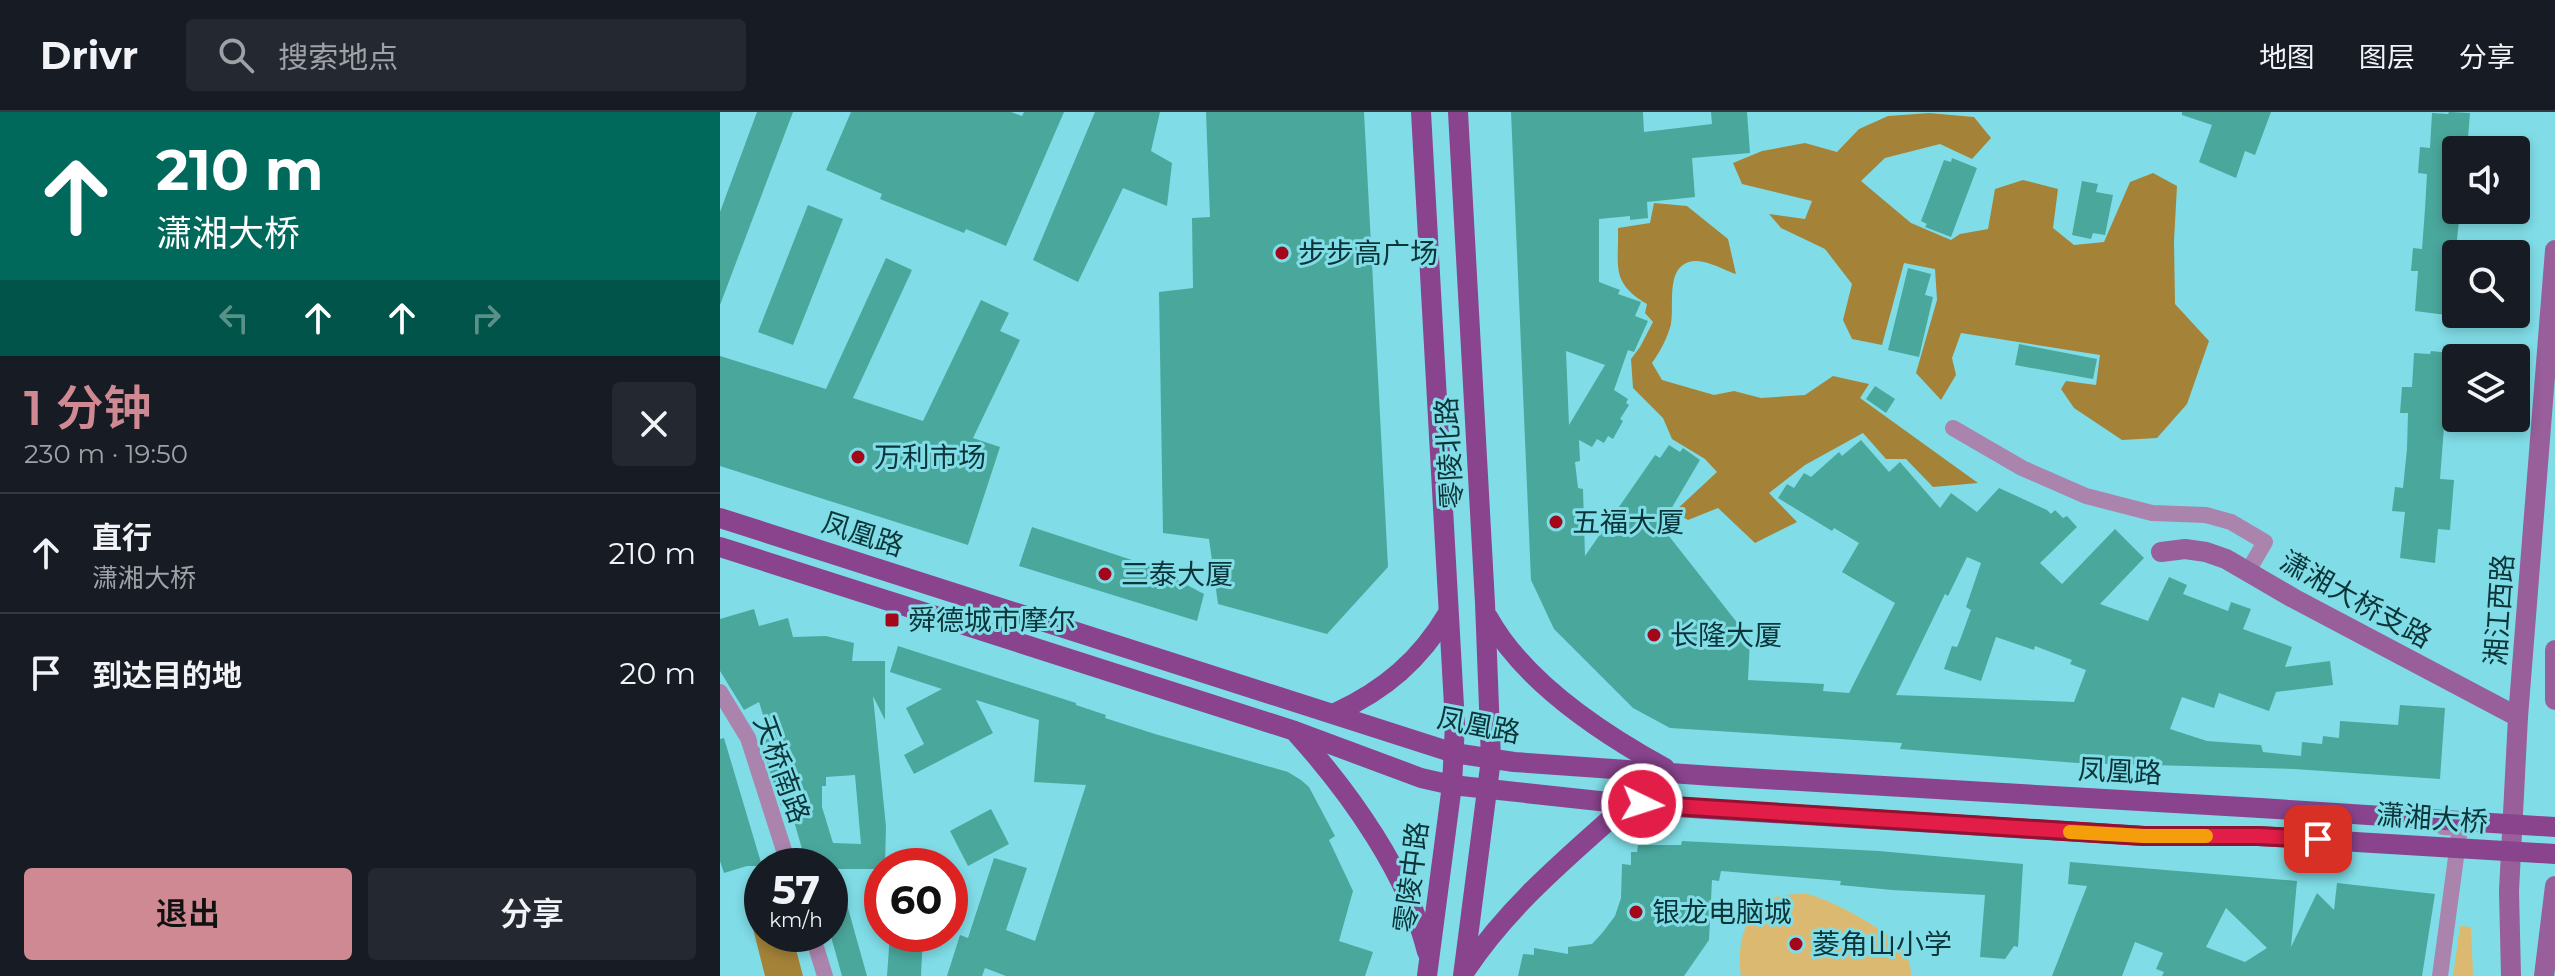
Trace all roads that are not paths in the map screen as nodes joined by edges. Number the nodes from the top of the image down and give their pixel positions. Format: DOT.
graph roads {
  1 [pos="1421,112"];
  2 [pos="1458,112"];
  3 [pos="2555,250"];
  4 [pos="1953,428"];
  5 [pos="720,518"];
  6 [pos="720,547"];
  7 [pos="2161,552"];
  8 [pos="2248,571"];
  9 [pos="1448,613"];
  10 [pos="1486,613"];
  11 [pos="2555,650"];
  12 [pos="720,692"];
  13 [pos="2555,700"];
  14 [pos="1335,713"];
  15 [pos="2518,717"];
  16 [pos="1295,731"];
  17 [pos="1454,753"];
  18 [pos="1491,759"];
  19 [pos="1672,772"];
  20 [pos="1452,785"];
  21 [pos="1489,791"];
  22 [pos="1627,804"];
  23 [pos="2260,808"];
  24 [pos="2371,824"];
  25 [pos="2555,827"];
  26 [pos="2258,836"];
  27 [pos="783,848"];
  28 [pos="2555,854"];
  29 [pos="2555,886"];
  30 [pos="818,952"];
  31 [pos="1428,969"];
  32 [pos="1463,975"];
  33 [pos="825,976"];
  34 [pos="2440,976"];
  35 [pos="2511,976"];
  36 [pos="2544,976"];
  1 -- 9 [label="main road, 零陵北路"];
  2 -- 10 [label="main road, 零陵北路"];
  3 -- 15 [label="main road, 湘江西路"];
  4 -- 8 [label="street"];
  5 -- 14 [label="main road, 凤凰路"];
  6 -- 16 [label="main road, 凤凰路"];
  7 -- 8 [label="main road, 潇湘大桥支路"];
  8 -- 15 [label="main road, 潇湘大桥支路"];
  9 -- 14 [label="main road"];
  9 -- 17 [label="main road, 零陵北路"];
  10 -- 18 [label="main road, 零陵北路"];
  10 -- 19 [label="main road"];
  11 -- 13 [label="main road, 湘江西路"];
  12 -- 27 [label="street, 天桥南路"];
  14 -- 17 [label="main road, 凤凰路"];
  15 -- 35 [label="main road, 湘江西路"];
  16 -- 20 [label="main road, 凤凰路"];
  16 -- 31 [label="main road"];
  17 -- 18 [label="main road, 凤凰路"];
  17 -- 20 [label="main road, 零陵北路"];
  18 -- 19 [label="main road, 凤凰路"];
  18 -- 21 [label="main road, 零陵北路"];
  19 -- 23 [label="main road, 凤凰路"];
  20 -- 21 [label="main road, 凤凰路"];
  20 -- 31 [label="main road, 零陵中路"];
  21 -- 22 [label="main road, 凤凰路"];
  21 -- 32 [label="main road"];
  22 -- 26 [label="main road, 凤凰路"];
  22 -- 32 [label="main road"];
  23 -- 25 [label="main road, 潇湘大桥, bridge"];
  24 -- 34 [label="street"];
  26 -- 28 [label="main road, 潇湘大桥, bridge"];
  29 -- 36 [label="main road"];
  30 -- 33 [label="street"];
}
